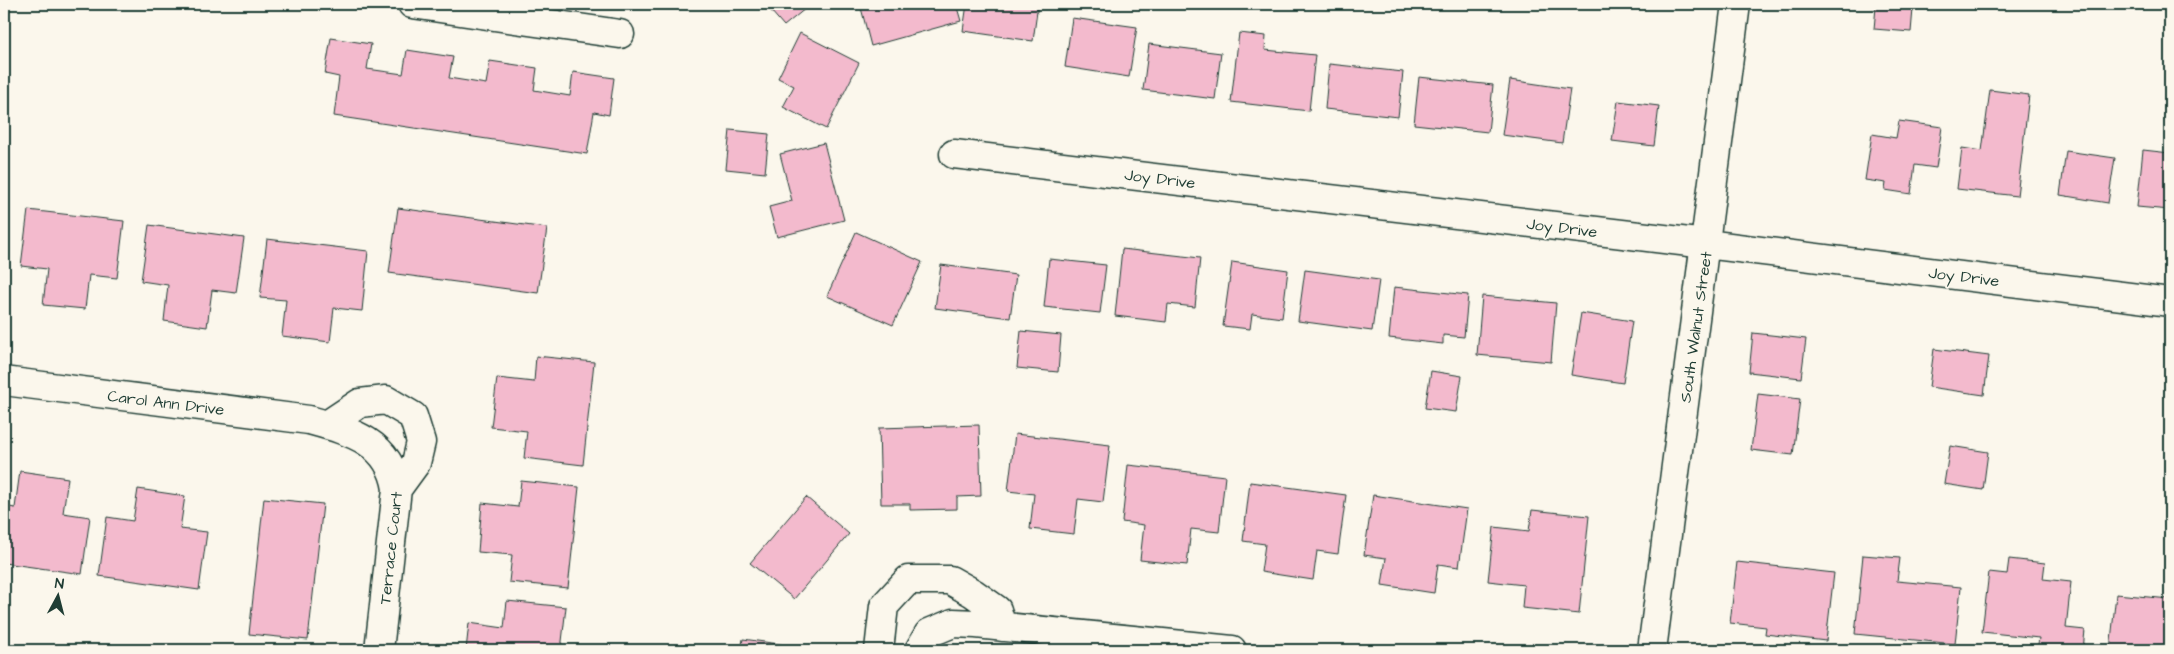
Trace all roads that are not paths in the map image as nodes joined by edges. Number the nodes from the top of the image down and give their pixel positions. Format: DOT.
graph roads {
  1 [pos="412,4"];
  2 [pos="1736,4"];
  3 [pos="489,9"];
  4 [pos="620,34"];
  5 [pos="954,154"];
  6 [pos="1706,244"];
  7 [pos="2170,302"];
  8 [pos="4,381"];
  9 [pos="328,425"];
  10 [pos="379,450"];
  11 [pos="397,489"];
  12 [pos="1002,627"];
  13 [pos="924,641"];
  14 [pos="379,650"];
  15 [pos="879,650"];
  16 [pos="1232,650"];
  17 [pos="1652,650"];
  1 -- 3 [label="street"];
  2 -- 6 [label="street, South Walnut Street"];
  3 -- 4 [label="street"];
  5 -- 6 [label="street, Joy Drive"];
  6 -- 7 [label="street, Joy Drive"];
  6 -- 17 [label="street, South Walnut Street"];
  8 -- 9 [label="street, Carol Ann Drive"];
  9 -- 10 [label="street, Carol Ann Drive"];
  9 -- 11 [label="street"];
  10 -- 11 [label="street, Terrace Court"];
  11 -- 14 [label="street, Terrace Court"];
  12 -- 13 [label="street"];
  12 -- 15 [label="street"];
  12 -- 16 [label="street"];
}
